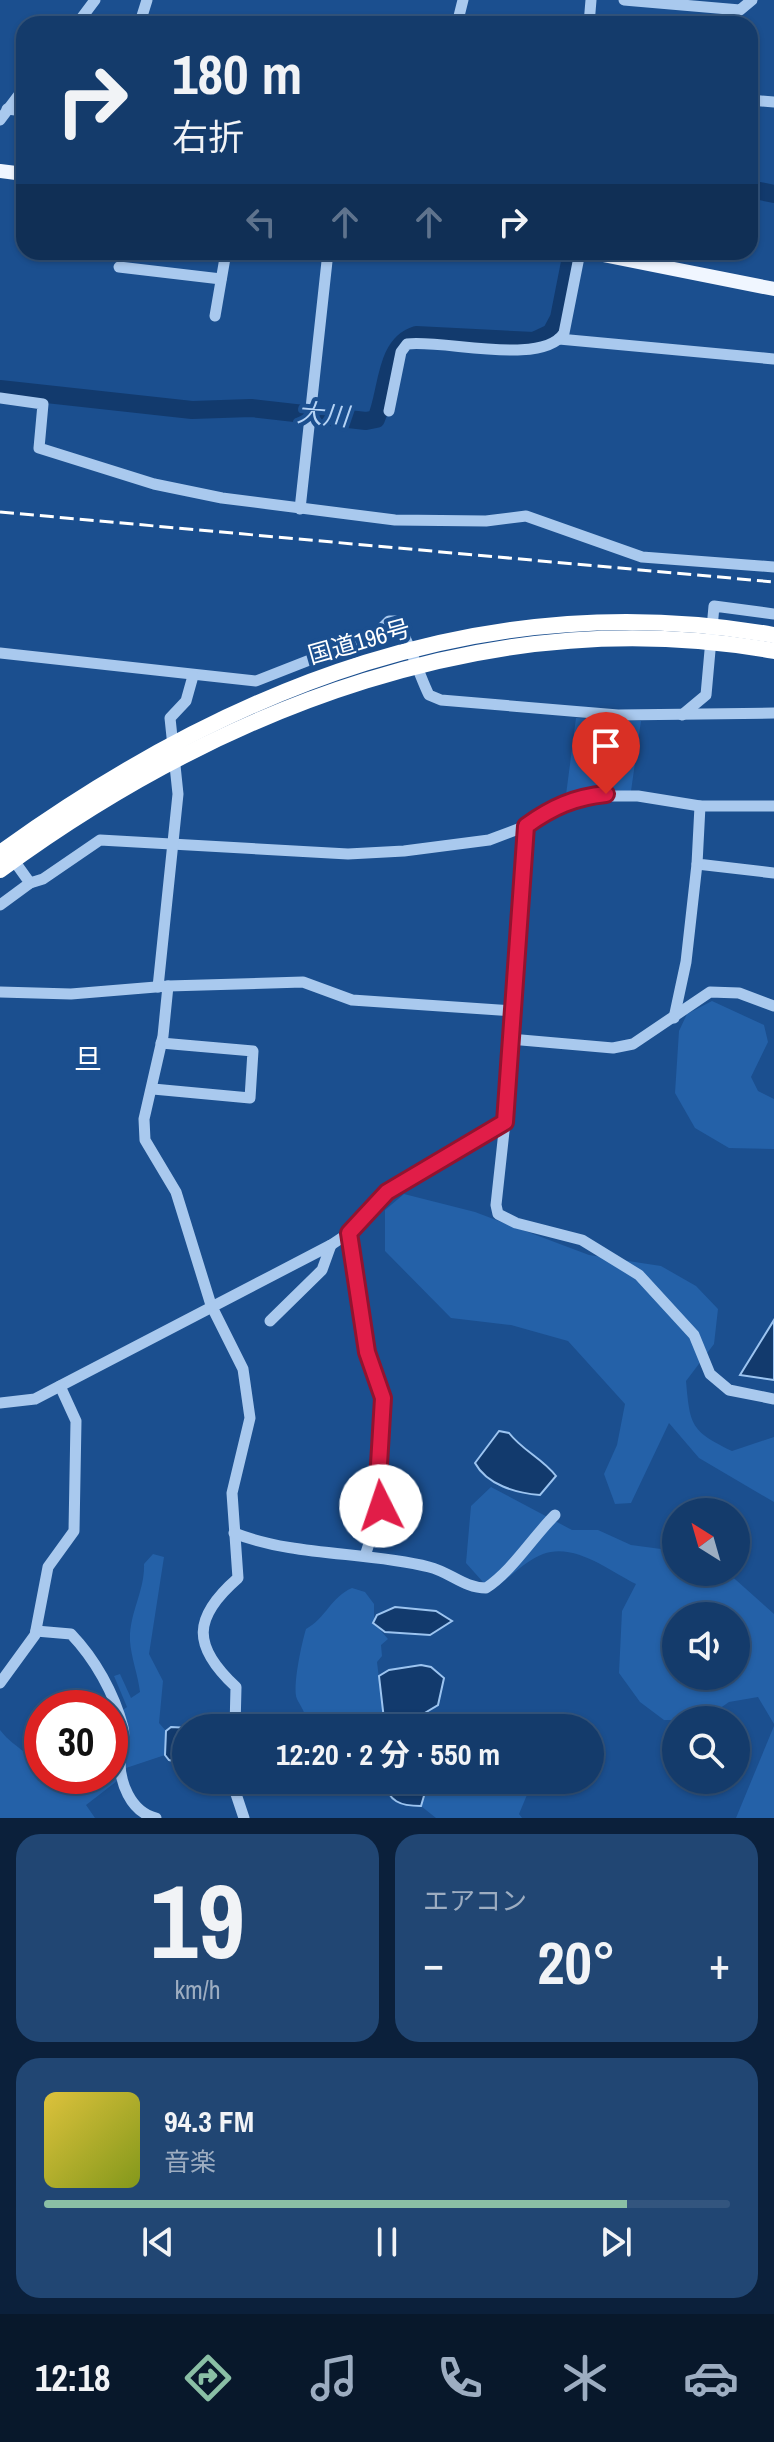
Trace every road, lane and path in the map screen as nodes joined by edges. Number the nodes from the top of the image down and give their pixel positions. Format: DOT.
graph roads {
  1 [pos="147,0"];
  2 [pos="624,0"];
  3 [pos="752,0"];
  4 [pos="725,9"];
  5 [pos="142,16"];
  6 [pos="724,16"];
  7 [pos="16,98"];
  8 [pos="3,114"];
  9 [pos="225,260"];
  10 [pos="327,260"];
  11 [pos="578,260"];
  12 [pos="628,260"];
  13 [pos="119,267"];
  14 [pos="221,279"];
  15 [pos="774,289"];
  16 [pos="215,316"];
  17 [pos="559,339"];
  18 [pos="774,359"];
  19 [pos="0,398"];
  20 [pos="389,411"];
  21 [pos="300,509"];
  22 [pos="774,567"];
  23 [pos="774,614"];
  24 [pos="710,634"];
  25 [pos="774,635"];
  26 [pos="409,649"];
  27 [pos="774,651"];
  28 [pos="0,653"];
  29 [pos="414,667"];
  30 [pos="193,676"];
  31 [pos="774,713"];
  32 [pos="681,715"];
  33 [pos="172,752"];
  34 [pos="700,806"];
  35 [pos="774,806"];
  36 [pos="526,826"];
  37 [pos="174,844"];
  38 [pos="4,856"];
  39 [pos="697,864"];
  40 [pos="774,873"];
  41 [pos="30,883"];
  42 [pos="0,905"];
  43 [pos="163,986"];
  44 [pos="0,992"];
  45 [pos="774,1006"];
  46 [pos="513,1011"];
  47 [pos="673,1018"];
  48 [pos="510,1039"];
  49 [pos="161,1043"];
  50 [pos="153,1089"];
  51 [pos="505,1122"];
  52 [pos="349,1233"];
  53 [pos="331,1245"];
  54 [pos="211,1305"];
  55 [pos="270,1321"];
  56 [pos="60,1386"];
  57 [pos="774,1399"];
  58 [pos="0,1403"];
  59 [pos="555,1515"];
  60 [pos="234,1533"];
  61 [pos="365,1556"];
  62 [pos="36,1631"];
  63 [pos="0,1683"];
  64 [pos="235,1714"];
  65 [pos="236,1794"];
  66 [pos="156,1818"];
  67 [pos="244,1818"];
  1 -- 5 [label="street"];
  2 -- 4 [label="street"];
  3 -- 4 [label="street"];
  4 -- 6 [label="street"];
  7 -- 8 [label="street"];
  9 -- 14 [label="street"];
  10 -- 21 [label="street"];
  11 -- 17 [label="street"];
  12 -- 15 [label="main road"];
  13 -- 14 [label="street"];
  14 -- 16 [label="street"];
  17 -- 18 [label="street"];
  17 -- 20 [label="street"];
  19 -- 21 [label="street"];
  21 -- 22 [label="street"];
  23 -- 24 [label="street"];
  24 -- 25 [label="highway, 国道196号"];
  24 -- 26 [label="highway, 国道196号"];
  24 -- 27 [label="highway, 国道196号"];
  24 -- 29 [label="highway, 国道196号"];
  24 -- 32 [label="street"];
  26 -- 29 [label="street"];
  26 -- 30 [label="street"];
  26 -- 33 [label="highway, 国道196号"];
  28 -- 30 [label="street"];
  29 -- 32 [label="street"];
  29 -- 33 [label="highway, 国道196号"];
  30 -- 33 [label="street"];
  31 -- 32 [label="street"];
  33 -- 37 [label="street"];
  33 -- 38 [label="highway, 国道196号"];
  34 -- 35 [label="street"];
  34 -- 36 [label="street"];
  34 -- 39 [label="street"];
  36 -- 37 [label="street"];
  36 -- 46 [label="street"];
  37 -- 41 [label="street"];
  37 -- 43 [label="street"];
  38 -- 41 [label="street"];
  39 -- 40 [label="street"];
  39 -- 47 [label="street"];
  41 -- 42 [label="street"];
  43 -- 44 [label="street"];
  43 -- 46 [label="street"];
  43 -- 49 [label="street"];
  45 -- 47 [label="street"];
  46 -- 48 [label="street"];
  47 -- 48 [label="street"];
  48 -- 51 [label="street"];
  49 -- 50 [label="street"];
  49 -- 50 [label="street"];
  50 -- 54 [label="street"];
  51 -- 52 [label="street"];
  51 -- 57 [label="street"];
  52 -- 53 [label="street"];
  52 -- 61 [label="street"];
  53 -- 54 [label="street"];
  53 -- 55 [label="street"];
  54 -- 56 [label="street"];
  54 -- 60 [label="street"];
  56 -- 58 [label="street"];
  56 -- 62 [label="street"];
  59 -- 61 [label="street"];
  60 -- 61 [label="street"];
  60 -- 64 [label="street"];
  62 -- 63 [label="street"];
  62 -- 66 [label="street"];
  65 -- 67 [label="street"];
}
